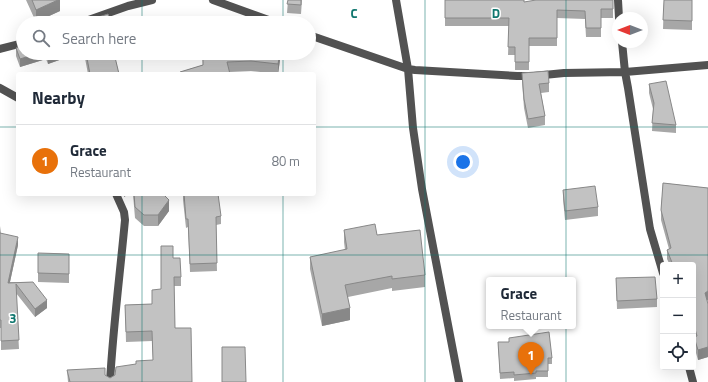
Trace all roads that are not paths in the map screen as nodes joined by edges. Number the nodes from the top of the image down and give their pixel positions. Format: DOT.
graph roads {
  1 [pos="152,0"];
  2 [pos="213,0"];
  3 [pos="396,0"];
  4 [pos="618,0"];
  5 [pos="619,12"];
  6 [pos="100,16"];
  7 [pos="258,16"];
  8 [pos="316,37"];
  9 [pos="16,45"];
  10 [pos="623,48"];
  11 [pos="0,49"];
  12 [pos="708,65"];
  13 [pos="408,69"];
  14 [pos="625,72"];
  15 [pos="0,88"];
  16 [pos="16,97"];
  17 [pos="117,196"];
  18 [pos="660,263"];
  19 [pos="690,370"];
  20 [pos="110,382"];
  21 [pos="459,382"];
  22 [pos="693,382"];
  1 -- 6 [label="street"];
  2 -- 7 [label="street"];
  3 -- 13 [label="street"];
  4 -- 5 [label="street"];
  8 -- 13 [label="street"];
  9 -- 11 [label="street"];
  10 -- 14 [label="street"];
  12 -- 14 [label="street"];
  13 -- 14 [label="street"];
  13 -- 21 [label="street"];
  14 -- 18 [label="street"];
  15 -- 16 [label="street"];
  17 -- 20 [label="street"];
  19 -- 22 [label="street"];
}
